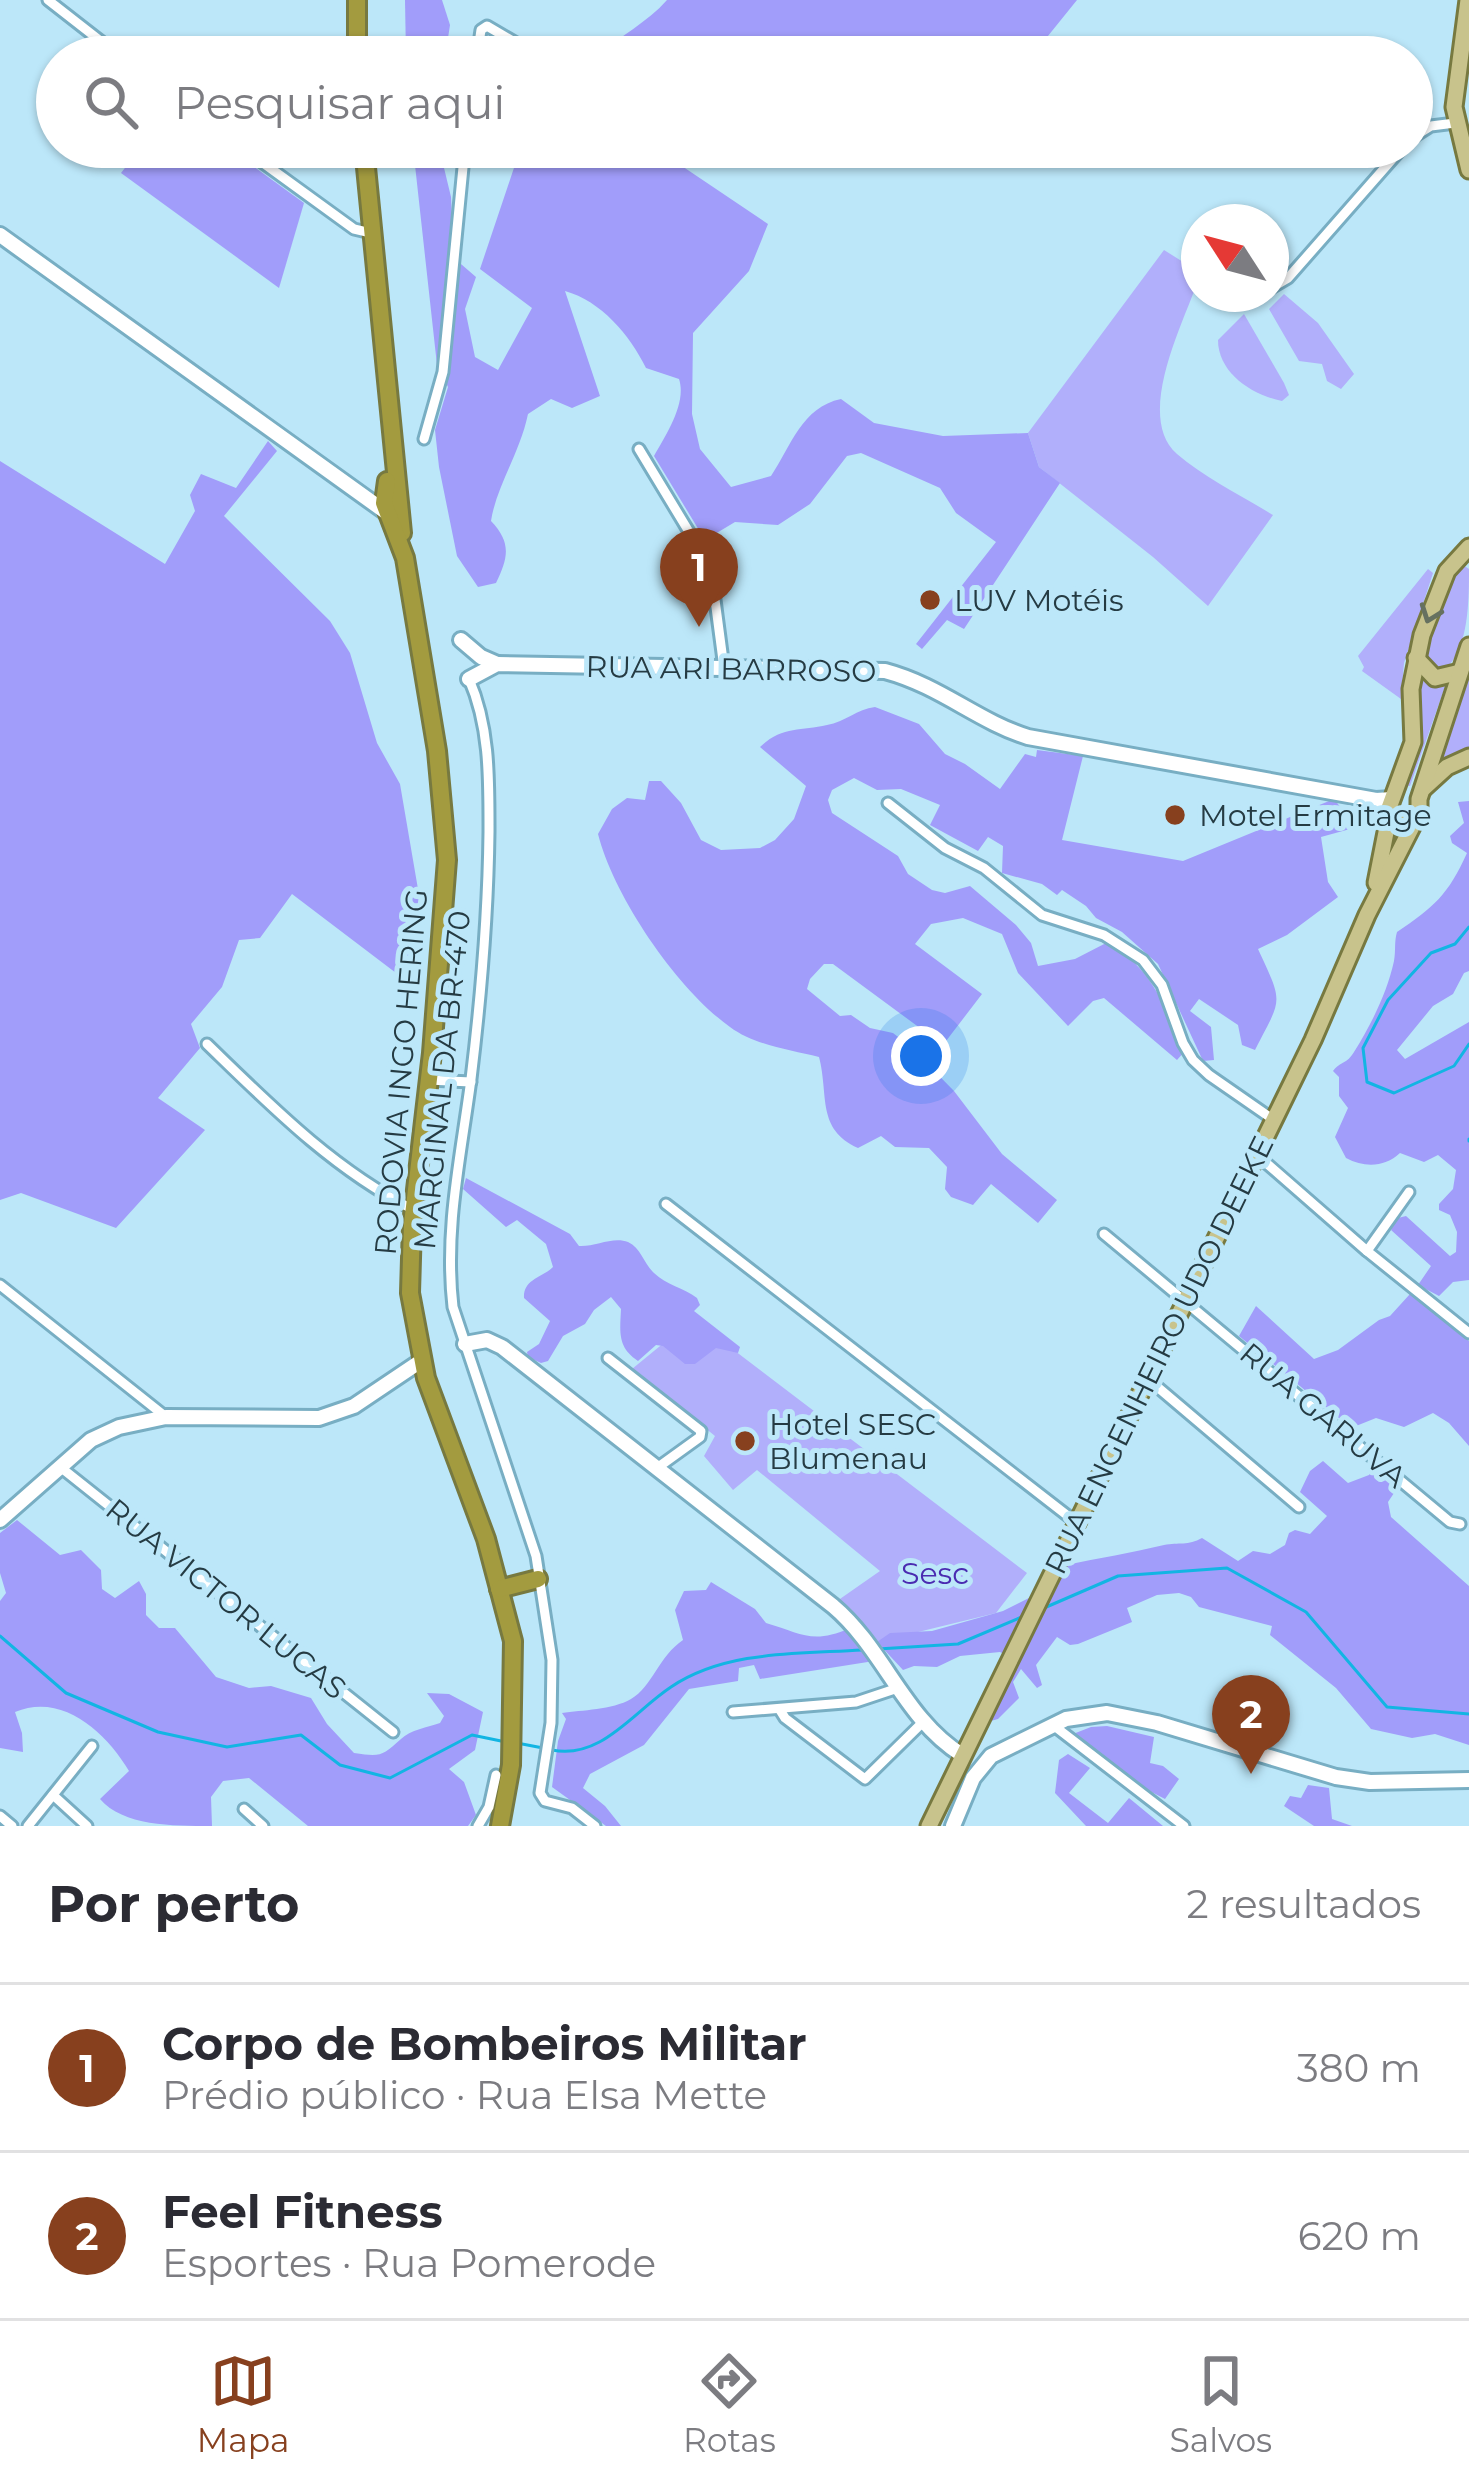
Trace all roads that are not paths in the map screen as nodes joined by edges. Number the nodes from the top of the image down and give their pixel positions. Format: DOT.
graph roads {
  1 [pos="48,0"];
  2 [pos="357,0"];
  3 [pos="1468,0"];
  4 [pos="94,36"];
  5 [pos="357,36"];
  6 [pos="480,36"];
  7 [pos="504,36"];
  8 [pos="1462,82"];
  9 [pos="1455,123"];
  10 [pos="1433,126"];
  11 [pos="270,168"];
  12 [pos="366,168"];
  13 [pos="463,168"];
  14 [pos="1385,168"];
  15 [pos="1469,170"];
  16 [pos="371,233"];
  17 [pos="0,235"];
  18 [pos="1289,277"];
  19 [pos="424,439"];
  20 [pos="639,449"];
  21 [pos="395,457"];
  22 [pos="387,481"];
  23 [pos="356,488"];
  24 [pos="387,513"];
  25 [pos="1466,554"];
  26 [pos="405,558"];
  27 [pos="460,640"];
  28 [pos="1469,646"];
  29 [pos="1416,658"];
  30 [pos="497,664"];
  31 [pos="724,668"];
  32 [pos="1460,672"];
  33 [pos="470,679"];
  34 [pos="1469,758"];
  35 [pos="1420,795"];
  36 [pos="1389,802"];
  37 [pos="888,803"];
  38 [pos="1415,818"];
  39 [pos="1367,915"];
  40 [pos="207,1044"];
  41 [pos="428,1080"];
  42 [pos="471,1082"];
  43 [pos="1274,1120"];
  44 [pos="1258,1155"];
  45 [pos="1409,1192"];
  46 [pos="666,1204"];
  47 [pos="413,1210"];
  48 [pos="1103,1234"];
  49 [pos="1367,1251"];
  50 [pos="0,1286"];
  51 [pos="1186,1302"];
  52 [pos="1469,1333"];
  53 [pos="465,1344"];
  54 [pos="608,1358"];
  55 [pos="421,1361"];
  56 [pos="1148,1379"];
  57 [pos="166,1417"];
  58 [pos="59,1466"];
  59 [pos="657,1468"];
  60 [pos="1299,1507"];
  61 [pos="0,1520"];
  62 [pos="1078,1523"];
  63 [pos="1460,1524"];
  64 [pos="538,1579"];
  65 [pos="500,1589"];
  66 [pos="898,1688"];
  67 [pos="780,1710"];
  68 [pos="734,1712"];
  69 [pos="923,1722"];
  70 [pos="1053,1725"];
  71 [pos="392,1732"];
  72 [pos="92,1746"];
  73 [pos="962,1756"];
  74 [pos="503,1770"];
  75 [pos="1469,1780"];
  76 [pos="53,1795"];
  77 [pos="244,1809"];
  78 [pos="0,1816"];
  79 [pos="12,1826"];
  80 [pos="28,1826"];
  81 [pos="87,1826"];
  82 [pos="263,1826"];
  83 [pos="478,1826"];
  84 [pos="500,1826"];
  85 [pos="595,1826"];
  86 [pos="932,1826"];
  87 [pos="953,1826"];
  88 [pos="1184,1826"];
  1 -- 4 [label="street"];
  2 -- 5 [label="highway"];
  3 -- 8 [label="main road"];
  6 -- 7 [label="street"];
  8 -- 9 [label="main road"];
  9 -- 10 [label="street"];
  9 -- 15 [label="main road"];
  11 -- 16 [label="street"];
  12 -- 16 [label="highway"];
  13 -- 19 [label="street"];
  14 -- 18 [label="street"];
  16 -- 21 [label="highway"];
  17 -- 23 [label="street"];
  20 -- 31 [label="street"];
  21 -- 22 [label="street"];
  21 -- 26 [label="highway"];
  22 -- 23 [label="street"];
  22 -- 24 [label="highway"];
  23 -- 24 [label="street"];
  24 -- 26 [label="highway"];
  25 -- 29 [label="main road, RUA ENGENHEIRO UDO DEEKE, one-way"];
  26 -- 41 [label="highway, RODOVIA INGO HERING"];
  27 -- 30 [label="street"];
  28 -- 32 [label="main road"];
  29 -- 32 [label="main road"];
  29 -- 36 [label="main road, RUA ENGENHEIRO UDO DEEKE"];
  30 -- 31 [label="street, RUA ARI BARROSO"];
  30 -- 33 [label="street"];
  31 -- 36 [label="street, RUA ARI BARROSO"];
  32 -- 35 [label="main road"];
  33 -- 42 [label="street, MARGINAL DA BR-470"];
  34 -- 35 [label="main road"];
  35 -- 36 [label="main road"];
  35 -- 38 [label="main road, RUA ENGENHEIRO UDO DEEKE"];
  36 -- 38 [label="main road"];
  36 -- 39 [label="main road, RUA ENGENHEIRO UDO DEEKE"];
  37 -- 43 [label="street"];
  38 -- 39 [label="main road, RUA ENGENHEIRO UDO DEEKE"];
  39 -- 43 [label="main road, RUA ENGENHEIRO UDO DEEKE"];
  40 -- 47 [label="street"];
  41 -- 42 [label="street"];
  41 -- 47 [label="highway, RODOVIA INGO HERING"];
  42 -- 53 [label="street, MARGINAL DA BR-470"];
  43 -- 44 [label="main road, RUA ENGENHEIRO UDO DEEKE"];
  44 -- 49 [label="street"];
  44 -- 51 [label="main road, RUA ENGENHEIRO UDO DEEKE"];
  45 -- 49 [label="street"];
  46 -- 62 [label="street"];
  47 -- 55 [label="highway, RODOVIA INGO HERING"];
  48 -- 51 [label="street, RUA GARUVA"];
  49 -- 52 [label="street"];
  50 -- 57 [label="street"];
  51 -- 56 [label="main road, RUA ENGENHEIRO UDO DEEKE"];
  51 -- 63 [label="street, RUA GARUVA"];
  53 -- 59 [label="street"];
  53 -- 64 [label="street, MARGINAL DA BR-470"];
  54 -- 59 [label="street"];
  55 -- 57 [label="street"];
  55 -- 65 [label="highway, RODOVIA INGO HERING"];
  56 -- 60 [label="street"];
  56 -- 62 [label="main road, RUA ENGENHEIRO UDO DEEKE"];
  57 -- 58 [label="street"];
  58 -- 61 [label="street"];
  58 -- 71 [label="street, RUA VICTOR LUCAS"];
  59 -- 66 [label="street"];
  62 -- 73 [label="main road, RUA ENGENHEIRO UDO DEEKE"];
  64 -- 65 [label="highway"];
  64 -- 85 [label="street, MARGINAL DA BR-470"];
  65 -- 74 [label="highway, RODOVIA INGO HERING"];
  66 -- 67 [label="street"];
  66 -- 69 [label="street"];
  67 -- 68 [label="street"];
  67 -- 69 [label="street"];
  69 -- 73 [label="street"];
  70 -- 75 [label="street"];
  70 -- 87 [label="street"];
  70 -- 88 [label="street"];
  72 -- 76 [label="street"];
  73 -- 86 [label="main road, RUA ENGENHEIRO UDO DEEKE"];
  74 -- 83 [label="street"];
  74 -- 84 [label="highway, RODOVIA INGO HERING"];
  76 -- 80 [label="street"];
  76 -- 81 [label="street"];
  77 -- 82 [label="street"];
  78 -- 79 [label="street"];
}
